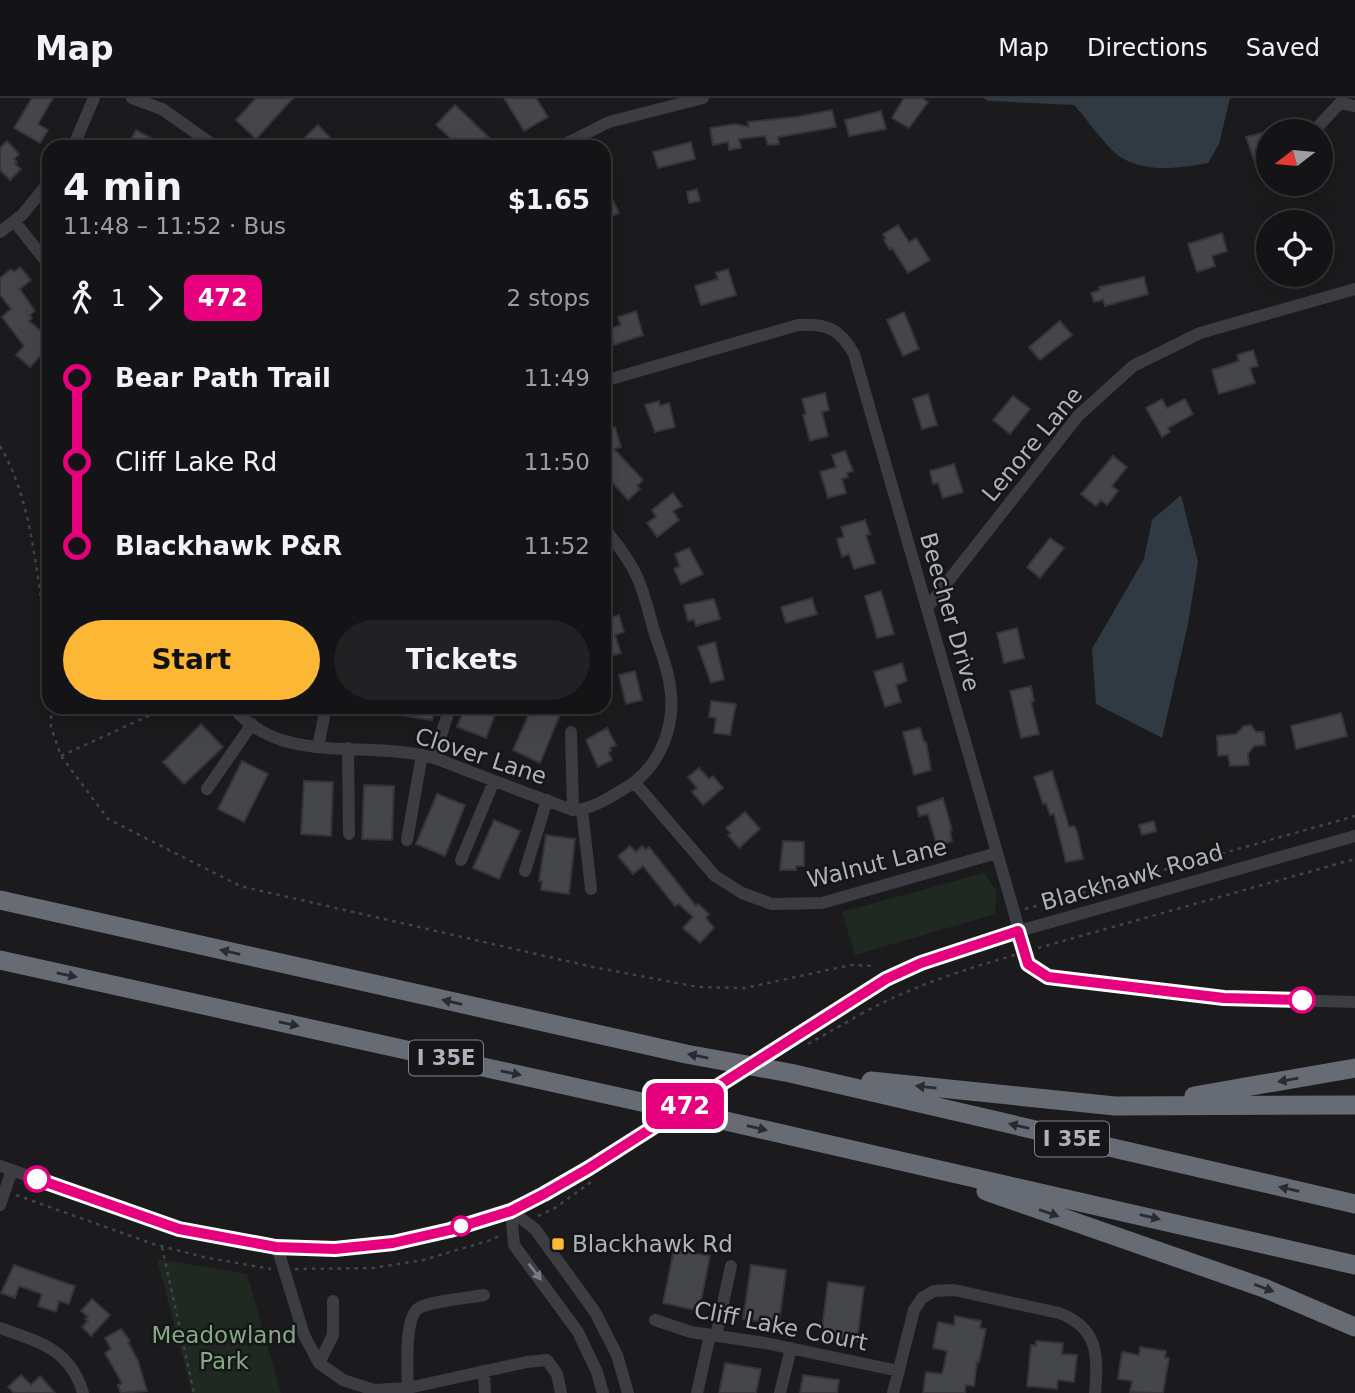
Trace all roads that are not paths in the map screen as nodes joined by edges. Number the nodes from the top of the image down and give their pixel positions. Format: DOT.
graph roads {
  1 [pos="94,98"];
  2 [pos="132,98"];
  3 [pos="703,98"];
  4 [pos="1355,106"];
  5 [pos="1325,119"];
  6 [pos="77,140"];
  7 [pos="206,140"];
  8 [pos="573,140"];
  9 [pos="42,190"];
  10 [pos="14,221"];
  11 [pos="0,232"];
  12 [pos="42,256"];
  13 [pos="1355,289"];
  14 [pos="611,379"];
  15 [pos="611,536"];
  16 [pos="927,608"];
  17 [pos="238,714"];
  18 [pos="325,714"];
  19 [pos="447,714"];
  20 [pos="252,724"];
  21 [pos="571,732"];
  22 [pos="318,747"];
  23 [pos="348,748"];
  24 [pos="428,757"];
  25 [pos="494,781"];
  26 [pos="635,783"];
  27 [pos="207,789"];
  28 [pos="547,800"];
  29 [pos="577,810"];
  30 [pos="349,834"];
  31 [pos="1355,836"];
  32 [pos="407,840"];
  33 [pos="997,853"];
  34 [pos="461,860"];
  35 [pos="525,871"];
  36 [pos="591,889"];
  37 [pos="0,900"];
  38 [pos="1018,931"];
  39 [pos="0,960"];
  40 [pos="1355,1002"];
  41 [pos="1355,1068"];
  42 [pos="790,1073"];
  43 [pos="1355,1105"];
  44 [pos="1115,1106"];
  45 [pos="892,1158"];
  46 [pos="6,1168"];
  47 [pos="1355,1204"];
  48 [pos="0,1205"];
  49 [pos="511,1211"];
  50 [pos="276,1247"];
  51 [pos="1355,1265"];
  52 [pos="731,1266"];
  53 [pos="484,1295"];
  54 [pos="333,1301"];
  55 [pos="655,1320"];
  56 [pos="1355,1327"];
  57 [pos="0,1328"];
  58 [pos="713,1335"];
  59 [pos="792,1348"];
  60 [pos="319,1363"];
  61 [pos="484,1371"];
  62 [pos="899,1371"];
  63 [pos="408,1390"];
  64 [pos="83,1393"];
  65 [pos="485,1393"];
  66 [pos="561,1393"];
  67 [pos="603,1393"];
  68 [pos="628,1393"];
  69 [pos="697,1393"];
  70 [pos="780,1393"];
  71 [pos="893,1393"];
  72 [pos="1095,1393"];
  1 -- 6 [label="street"];
  2 -- 7 [label="street"];
  3 -- 8 [label="street"];
  4 -- 5 [label="street"];
  9 -- 10 [label="street"];
  10 -- 11 [label="street"];
  10 -- 12 [label="street"];
  13 -- 16 [label="street, Lenore Lane"];
  14 -- 16 [label="street, Beecher Drive"];
  15 -- 26 [label="street"];
  16 -- 33 [label="street, Beecher Drive"];
  17 -- 20 [label="street, Clover Lane"];
  18 -- 22 [label="street"];
  19 -- 24 [label="street"];
  20 -- 22 [label="street, Clover Lane"];
  20 -- 27 [label="street"];
  21 -- 29 [label="street"];
  22 -- 23 [label="street, Clover Lane"];
  23 -- 24 [label="street, Clover Lane"];
  23 -- 30 [label="street"];
  24 -- 25 [label="street, Clover Lane"];
  24 -- 32 [label="street"];
  25 -- 28 [label="street, Clover Lane"];
  25 -- 34 [label="street"];
  26 -- 29 [label="street"];
  26 -- 33 [label="street, Walnut Lane"];
  28 -- 29 [label="street, Clover Lane"];
  28 -- 35 [label="street"];
  29 -- 36 [label="street"];
  31 -- 38 [label="street, Blackhawk Road"];
  33 -- 38 [label="street, Beecher Drive"];
  42 -- 37 [label="highway, I 35E, one-way"];
  38 -- 40 [label="street, Beecher Drive"];
  38 -- 49 [label="street, Blackhawk Road, bridge"];
  39 -- 45 [label="highway, I 35E, one-way"];
  41 -- 44 [label="highway, one-way"];
  44 -- 42 [label="highway, one-way"];
  47 -- 42 [label="highway, I 35E, one-way"];
  43 -- 44 [label="highway"];
  45 -- 51 [label="highway, I 35E, one-way"];
  45 -- 56 [label="highway, one-way"];
  46 -- 48 [label="street"];
  46 -- 50 [label="street, Blackhawk Road"];
  49 -- 50 [label="street, Blackhawk Road"];
  49 -- 67 [label="street, one-way"];
  49 -- 68 [label="street"];
  50 -- 60 [label="street"];
  52 -- 58 [label="street"];
  53 -- 63 [label="street"];
  54 -- 60 [label="street"];
  55 -- 58 [label="street, Cliff Lake Court"];
  57 -- 64 [label="street"];
  58 -- 59 [label="street, Cliff Lake Court"];
  58 -- 69 [label="street"];
  59 -- 62 [label="street, Cliff Lake Court"];
  59 -- 70 [label="street"];
  60 -- 63 [label="street"];
  61 -- 63 [label="street"];
  61 -- 65 [label="street"];
  61 -- 66 [label="street"];
  62 -- 71 [label="street"];
  62 -- 72 [label="street"];
}
